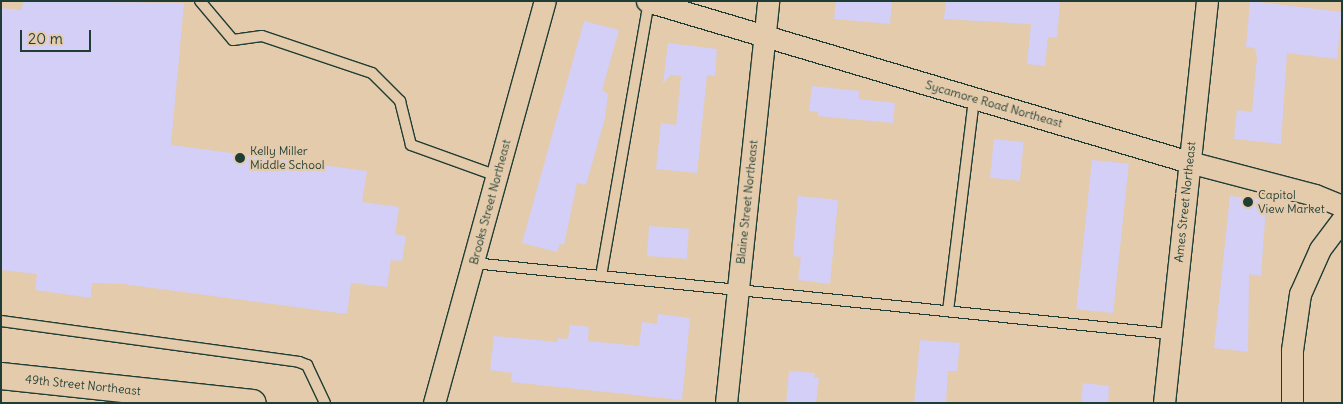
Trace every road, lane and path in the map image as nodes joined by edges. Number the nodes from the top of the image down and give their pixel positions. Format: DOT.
graph roads {
  1 [pos="200,1"];
  2 [pos="545,1"];
  3 [pos="768,1"];
  4 [pos="1207,1"];
  5 [pos="648,2"];
  6 [pos="764,36"];
  7 [pos="974,98"];
  8 [pos="1190,162"];
  9 [pos="497,176"];
  10 [pos="1342,206"];
  11 [pos="1342,220"];
  12 [pos="473,263"];
  13 [pos="601,276"];
  14 [pos="738,288"];
  15 [pos="948,311"];
  16 [pos="1,321"];
  17 [pos="1171,334"];
  18 [pos="1,376"];
  19 [pos="152,397"];
  20 [pos="253,403"];
  21 [pos="325,403"];
  22 [pos="434,403"];
  23 [pos="726,403"];
  24 [pos="1164,403"];
  25 [pos="1292,403"];
  1 -- 9 [label="lane"];
  2 -- 9 [label="street, Brooks Street Northeast"];
  3 -- 6 [label="street, Blaine Street Northeast"];
  4 -- 8 [label="street, Ames Street Northeast"];
  5 -- 6 [label="street, Sycamore Road Northeast"];
  5 -- 13 [label="lane"];
  6 -- 7 [label="street, Sycamore Road Northeast"];
  6 -- 14 [label="street, Blaine Street Northeast"];
  7 -- 8 [label="street, Sycamore Road Northeast"];
  7 -- 15 [label="lane"];
  8 -- 10 [label="street, Sycamore Road Northeast"];
  8 -- 17 [label="street, Ames Street Northeast"];
  9 -- 12 [label="street, Brooks Street Northeast"];
  11 -- 25 [label="street"];
  12 -- 13 [label="lane"];
  12 -- 22 [label="street, Brooks Street Northeast"];
  13 -- 14 [label="lane"];
  14 -- 15 [label="lane"];
  14 -- 23 [label="street, Blaine Street Northeast"];
  15 -- 17 [label="lane"];
  16 -- 21 [label="lane"];
  17 -- 24 [label="street, Ames Street Northeast"];
  18 -- 19 [label="street, 49th Street Northeast"];
  19 -- 20 [label="street, 49th Street Northeast"];
}
